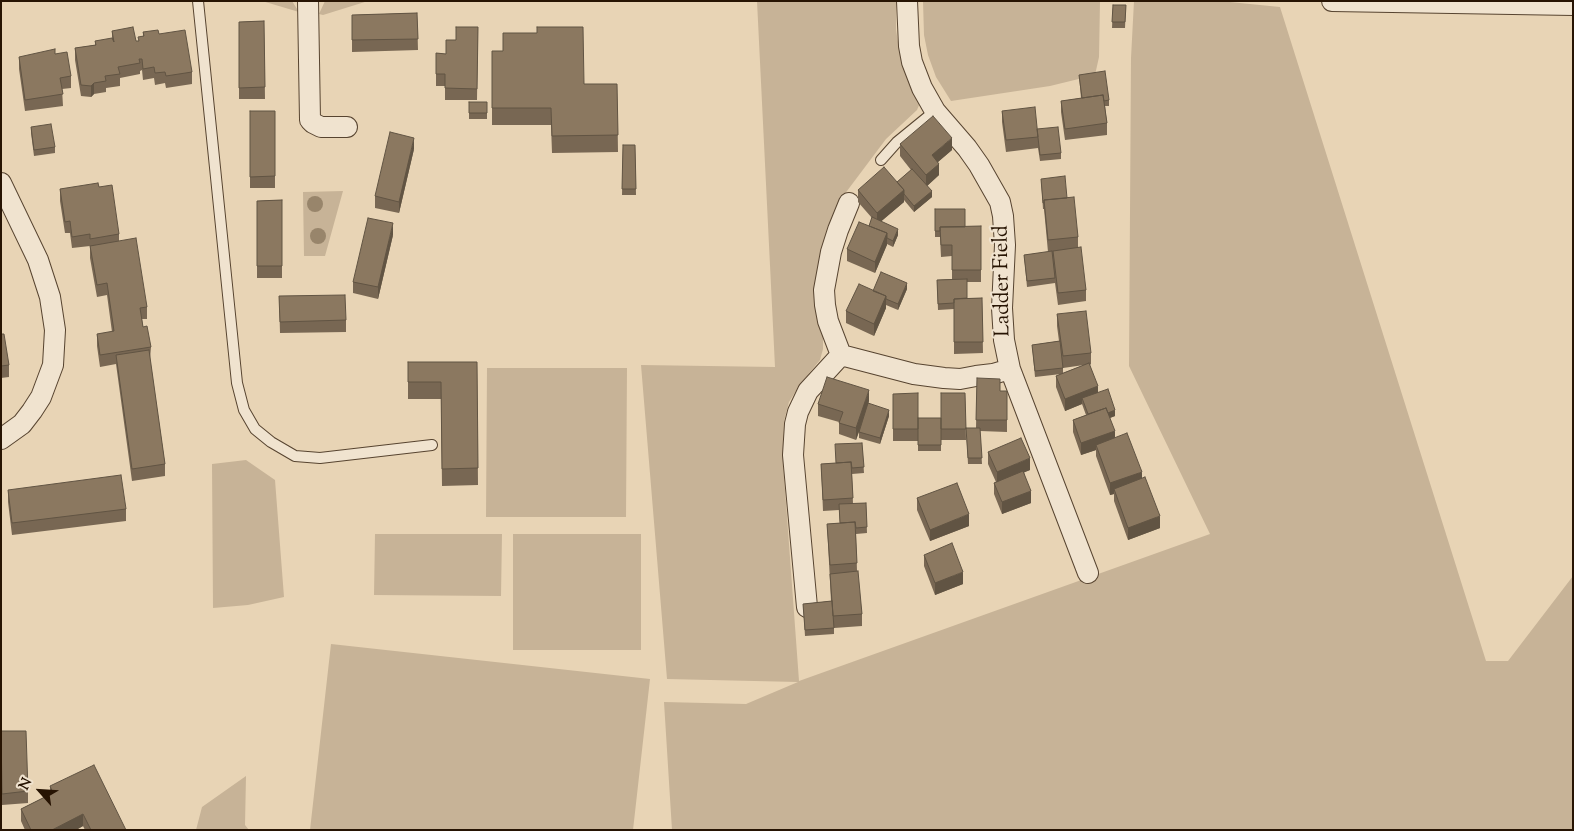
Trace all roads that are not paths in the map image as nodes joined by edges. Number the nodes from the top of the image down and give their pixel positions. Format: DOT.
graph roads {
  1 [pos="198,1"];
  2 [pos="308,1"];
  3 [pos="907,1"];
  4 [pos="1332,1"];
  5 [pos="1573,5"];
  6 [pos="935,111"];
  7 [pos="348,127"];
  8 [pos="881,160"];
  9 [pos="1,183"];
  10 [pos="849,203"];
  11 [pos="841,355"];
  12 [pos="1010,369"];
  13 [pos="1,439"];
  14 [pos="432,445"];
  15 [pos="1088,573"];
  16 [pos="807,607"];
  1 -- 14 [label="lane"];
  2 -- 7 [label="street"];
  3 -- 6 [label="street, Ladder Field"];
  4 -- 5 [label="street"];
  6 -- 8 [label="lane"];
  6 -- 12 [label="street, Ladder Field"];
  9 -- 13 [label="street"];
  10 -- 11 [label="street"];
  11 -- 12 [label="street"];
  11 -- 16 [label="street"];
  12 -- 15 [label="street, Ladder Field"];
}
